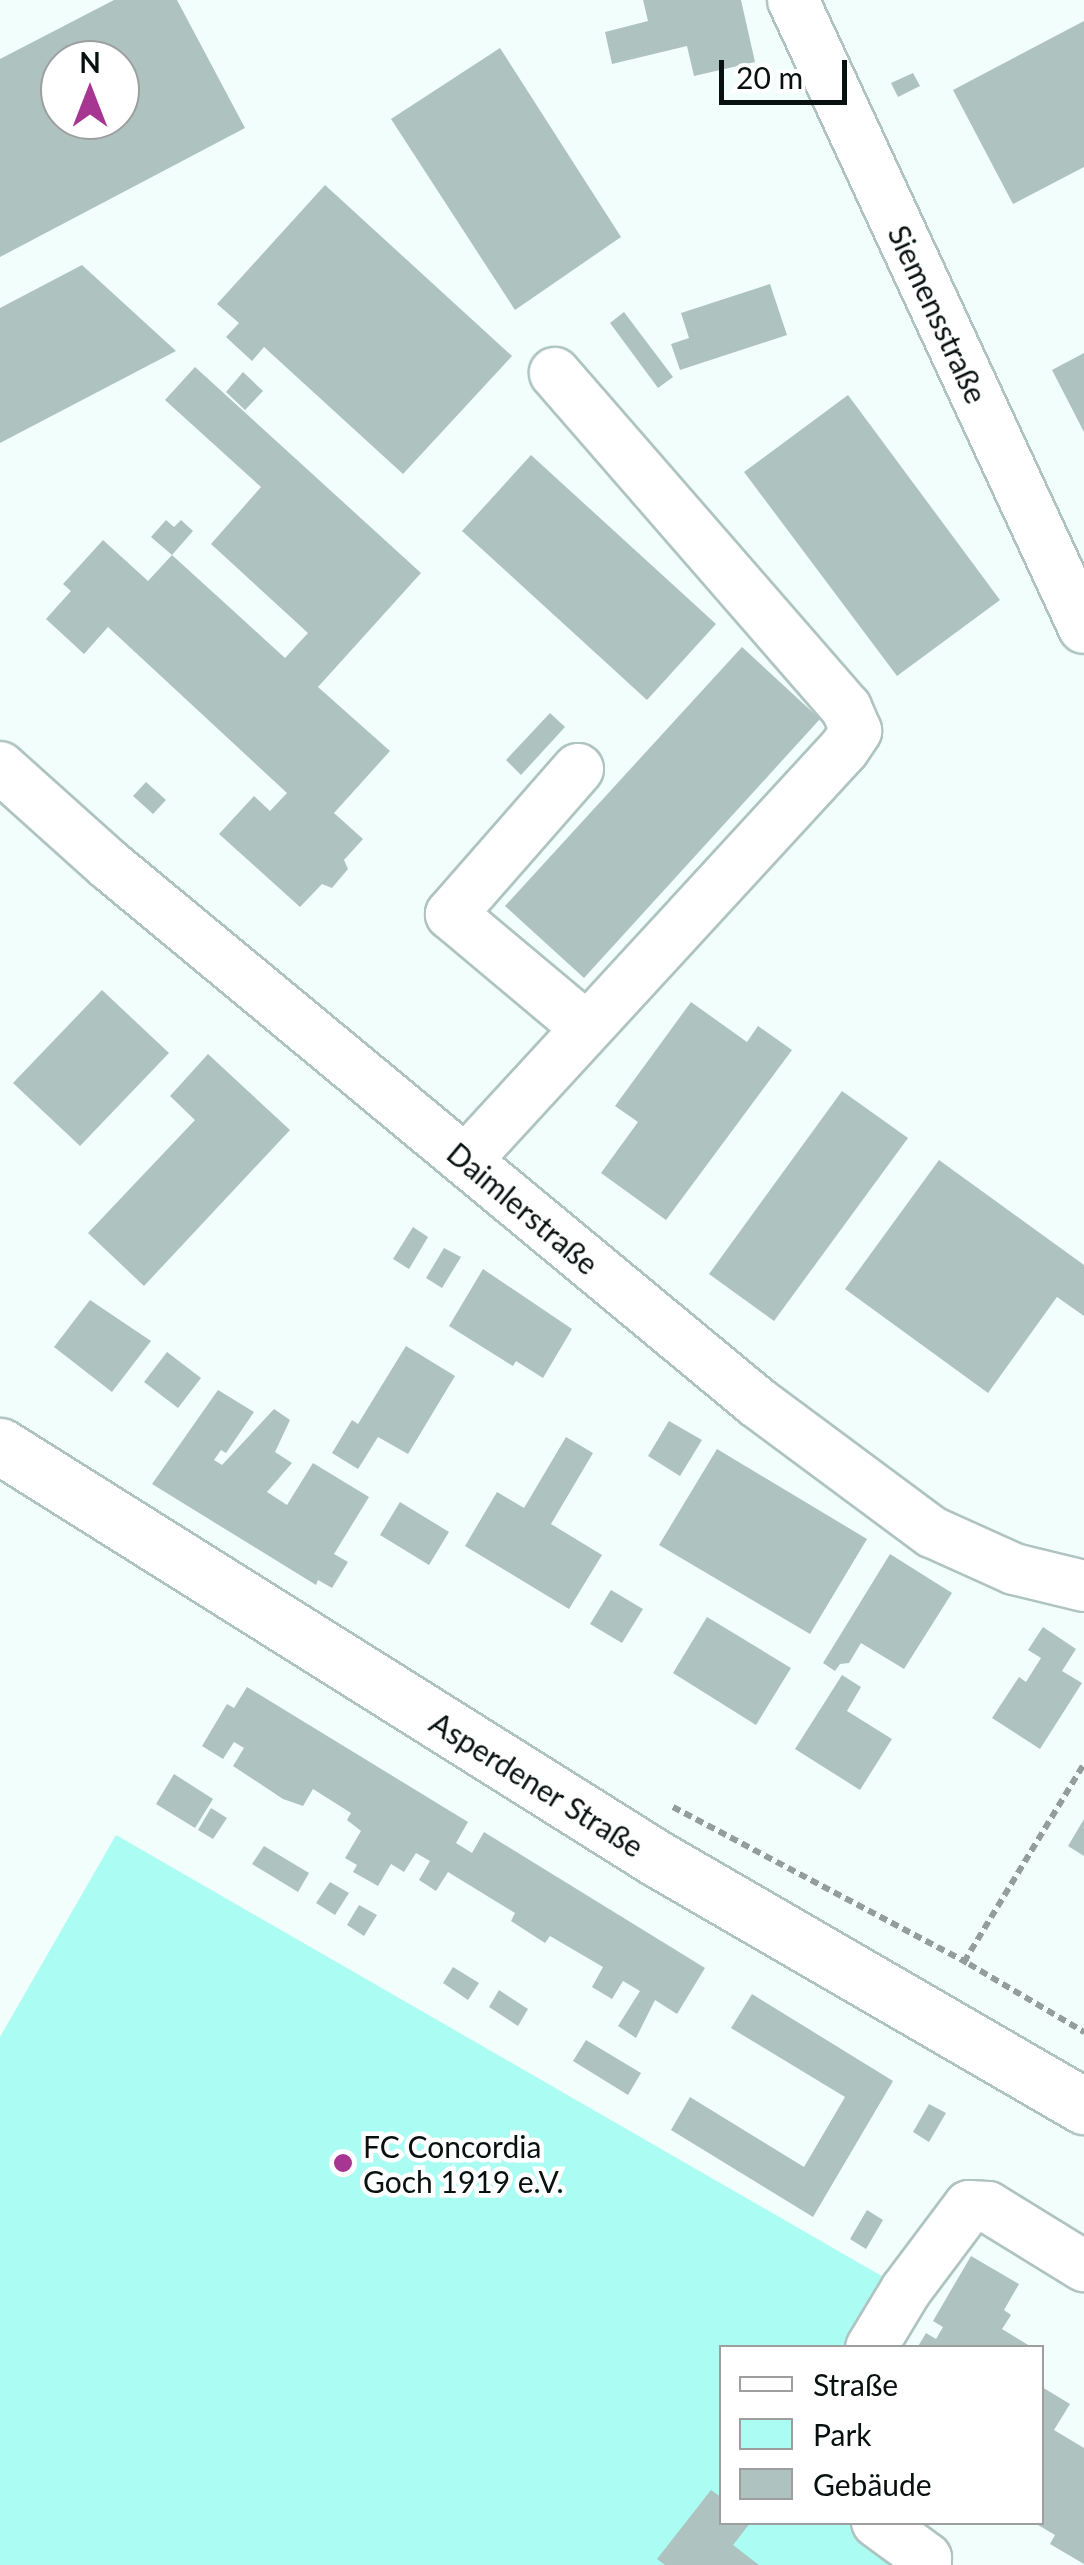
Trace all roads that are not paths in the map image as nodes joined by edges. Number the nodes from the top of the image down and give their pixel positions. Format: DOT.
graph roads {
  1 [pos="792,0"];
  2 [pos="556,373"];
  3 [pos="1084,628"];
  4 [pos="0,767"];
  5 [pos="578,769"];
  6 [pos="587,1028"];
  7 [pos="466,1160"];
  8 [pos="0,1446"];
  9 [pos="1084,1586"];
  10 [pos="1084,2106"];
  11 [pos="1084,2266"];
  12 [pos="873,2345"];
  13 [pos="881,2525"];
  14 [pos="926,2565"];
  1 -- 3 [label="street, Siemensstraße"];
  2 -- 6 [label="street"];
  4 -- 7 [label="street, Daimlerstraße"];
  5 -- 6 [label="street"];
  6 -- 7 [label="street"];
  7 -- 9 [label="street, Daimlerstraße"];
  8 -- 10 [label="main road, Asperdener Straße"];
  11 -- 12 [label="street"];
  13 -- 14 [label="street"];
}
